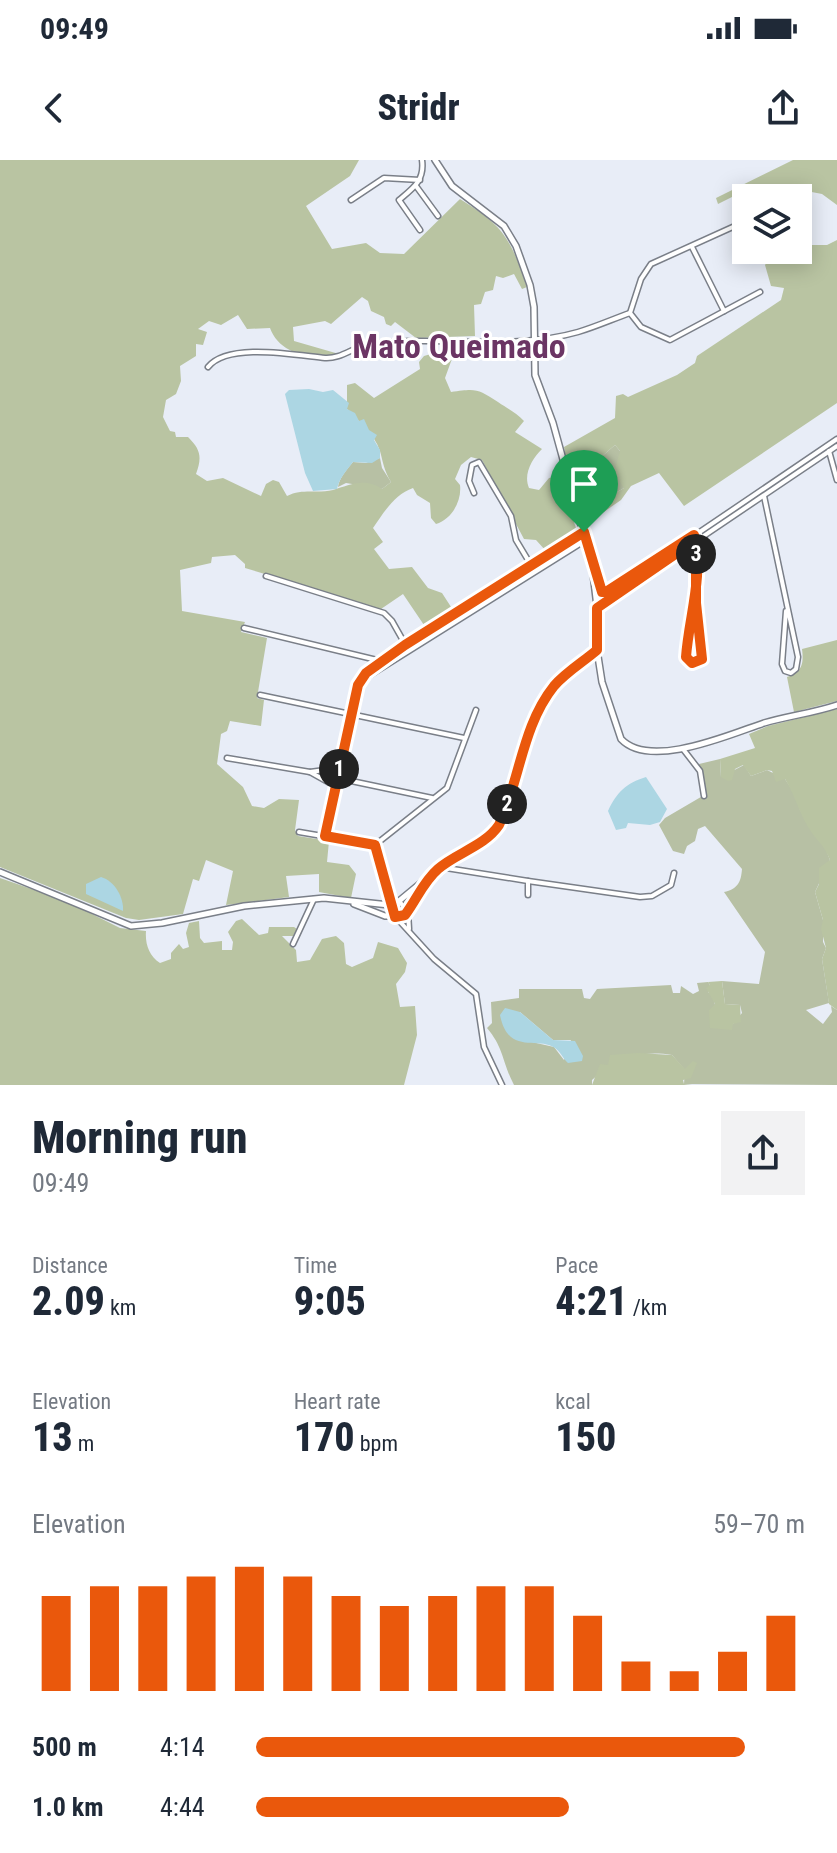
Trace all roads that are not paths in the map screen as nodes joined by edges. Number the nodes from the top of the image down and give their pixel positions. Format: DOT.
graph roads {
  1 [pos="422,160"];
  2 [pos="435,160"];
  3 [pos="420,180"];
  4 [pos="416,186"];
  5 [pos="351,200"];
  6 [pos="438,216"];
  7 [pos="732,228"];
  8 [pos="420,230"];
  9 [pos="692,247"];
  10 [pos="760,292"];
  11 [pos="724,311"];
  12 [pos="630,313"];
  13 [pos="533,339"];
  14 [pos="208,367"];
  15 [pos="837,439"];
  16 [pos="837,446"];
  17 [pos="829,451"];
  18 [pos="837,480"];
  19 [pos="474,493"];
  20 [pos="762,493"];
  21 [pos="584,532"];
  22 [pos="695,537"];
  23 [pos="586,540"];
  24 [pos="533,568"];
  25 [pos="593,570"];
  26 [pos="266,576"];
  27 [pos="696,603"];
  28 [pos="597,608"];
  29 [pos="786,611"];
  30 [pos="244,628"];
  31 [pos="407,647"];
  32 [pos="597,650"];
  33 [pos="384,663"];
  34 [pos="260,695"];
  35 [pos="837,705"];
  36 [pos="476,710"];
  37 [pos="352,714"];
  38 [pos="464,738"];
  39 [pos="682,747"];
  40 [pos="227,758"];
  41 [pos="339,768"];
  42 [pos="310,772"];
  43 [pos="337,778"];
  44 [pos="335,786"];
  45 [pos="412,794"];
  46 [pos="704,796"];
  47 [pos="433,798"];
  48 [pos="418,808"];
  49 [pos="299,832"];
  50 [pos="325,836"];
  51 [pos="375,845"];
  52 [pos="440,867"];
  53 [pos="0,872"];
  54 [pos="674,873"];
  55 [pos="427,879"];
  56 [pos="528,881"];
  57 [pos="528,895"];
  58 [pos="314,899"];
  59 [pos="344,900"];
  60 [pos="399,901"];
  61 [pos="389,905"];
  62 [pos="408,912"];
  63 [pos="395,917"];
  64 [pos="410,931"];
  65 [pos="293,944"];
  66 [pos="502,1085"];
  1 -- 3 [label="street"];
  2 -- 13 [label="street"];
  3 -- 4 [label="street"];
  3 -- 5 [label="street"];
  4 -- 6 [label="street"];
  4 -- 8 [label="street"];
  7 -- 9 [label="street"];
  9 -- 11 [label="street"];
  9 -- 12 [label="street"];
  10 -- 11 [label="street"];
  11 -- 12 [label="street"];
  12 -- 13 [label="street"];
  13 -- 14 [label="street"];
  13 -- 21 [label="street"];
  15 -- 20 [label="street"];
  16 -- 17 [label="street"];
  17 -- 18 [label="street"];
  17 -- 20 [label="street"];
  19 -- 24 [label="street"];
  20 -- 22 [label="street"];
  20 -- 29 [label="street"];
  21 -- 23 [label="street"];
  21 -- 24 [label="street"];
  22 -- 25 [label="street"];
  22 -- 27 [label="street"];
  22 -- 28 [label="street"];
  23 -- 24 [label="street"];
  23 -- 25 [label="street"];
  24 -- 31 [label="street"];
  25 -- 28 [label="street"];
  26 -- 31 [label="street"];
  27 -- 27 [label="street"];
  28 -- 32 [label="street"];
  29 -- 29 [label="street"];
  30 -- 33 [label="street"];
  31 -- 33 [label="street"];
  32 -- 39 [label="street"];
  32 -- 52 [label="street"];
  33 -- 37 [label="street"];
  34 -- 37 [label="street"];
  35 -- 39 [label="street"];
  36 -- 38 [label="street"];
  37 -- 38 [label="street"];
  37 -- 41 [label="street"];
  38 -- 47 [label="street"];
  39 -- 46 [label="street"];
  40 -- 42 [label="street"];
  41 -- 42 [label="street"];
  41 -- 43 [label="street"];
  42 -- 44 [label="street"];
  43 -- 44 [label="street"];
  43 -- 45 [label="street"];
  44 -- 50 [label="street"];
  45 -- 47 [label="street"];
  45 -- 48 [label="street"];
  47 -- 48 [label="street"];
  48 -- 51 [label="street"];
  49 -- 50 [label="street"];
  50 -- 51 [label="street"];
  51 -- 61 [label="street"];
  52 -- 55 [label="street"];
  52 -- 56 [label="street"];
  53 -- 58 [label="street"];
  54 -- 56 [label="street"];
  55 -- 60 [label="street"];
  55 -- 62 [label="street"];
  56 -- 57 [label="street"];
  58 -- 59 [label="street"];
  58 -- 65 [label="street"];
  59 -- 61 [label="street"];
  59 -- 63 [label="street"];
  60 -- 61 [label="street"];
  60 -- 62 [label="street"];
  61 -- 63 [label="street"];
  62 -- 63 [label="street"];
  62 -- 64 [label="street"];
  63 -- 64 [label="street"];
  64 -- 66 [label="street"];
}
